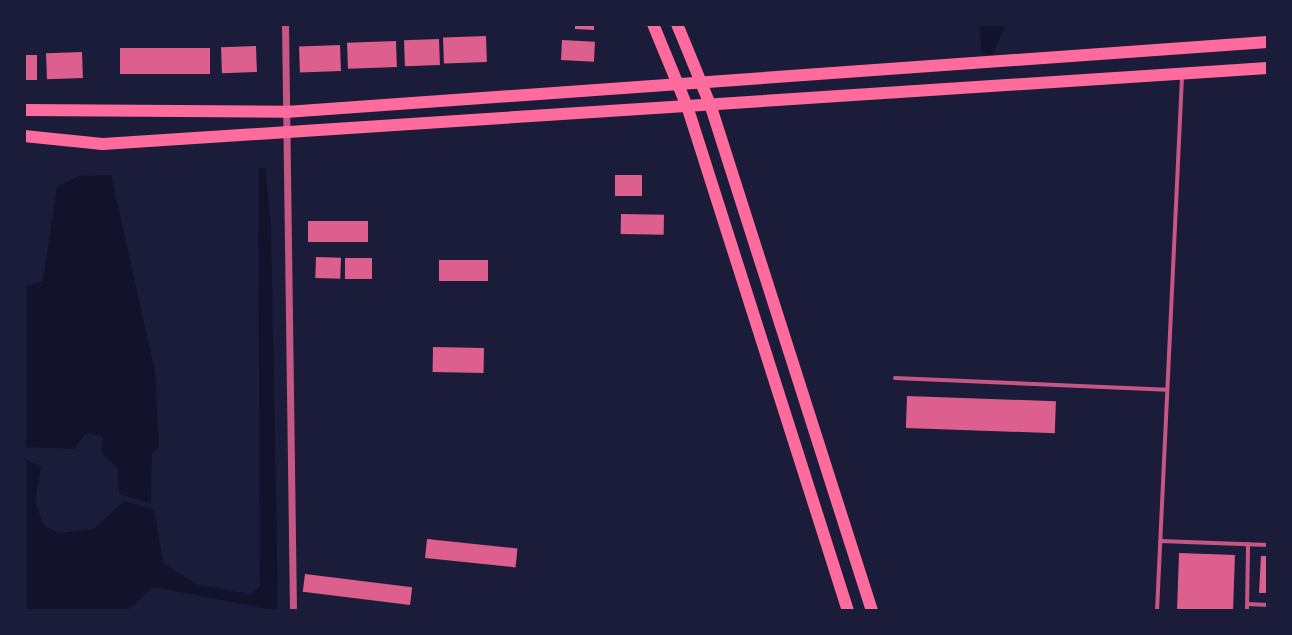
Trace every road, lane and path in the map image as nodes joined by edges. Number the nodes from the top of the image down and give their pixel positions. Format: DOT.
graph roads {
  1 [pos="285,24"];
  2 [pos="653,24"];
  3 [pos="677,24"];
  4 [pos="1268,42"];
  5 [pos="1268,68"];
  6 [pos="1182,74"];
  7 [pos="702,85"];
  8 [pos="678,86"];
  9 [pos="711,107"];
  10 [pos="688,109"];
  11 [pos="24,110"];
  12 [pos="286,112"];
  13 [pos="287,133"];
  14 [pos="24,136"];
  15 [pos="895,378"];
  16 [pos="1167,390"];
  17 [pos="1160,541"];
  18 [pos="1248,544"];
  19 [pos="1268,545"];
  20 [pos="1247,604"];
  21 [pos="1268,605"];
  22 [pos="293,611"];
  23 [pos="848,611"];
  24 [pos="872,611"];
  25 [pos="1157,611"];
  26 [pos="1247,611"];
  1 -- 12 [label="street"];
  2 -- 8 [label="main road"];
  3 -- 7 [label="main road"];
  4 -- 7 [label="main road"];
  5 -- 6 [label="main road"];
  6 -- 9 [label="main road"];
  6 -- 16 [label="lane"];
  7 -- 8 [label="main road"];
  7 -- 9 [label="main road"];
  8 -- 10 [label="main road"];
  8 -- 12 [label="main road"];
  9 -- 10 [label="main road"];
  9 -- 24 [label="main road"];
  10 -- 13 [label="main road"];
  10 -- 23 [label="main road"];
  11 -- 12 [label="main road"];
  12 -- 13 [label="street"];
  13 -- 14 [label="main road"];
  13 -- 22 [label="street"];
  15 -- 16 [label="lane"];
  16 -- 17 [label="lane"];
  17 -- 18 [label="lane"];
  17 -- 25 [label="lane"];
  18 -- 19 [label="lane"];
  18 -- 20 [label="lane"];
  20 -- 21 [label="lane"];
  20 -- 26 [label="lane"];
}
